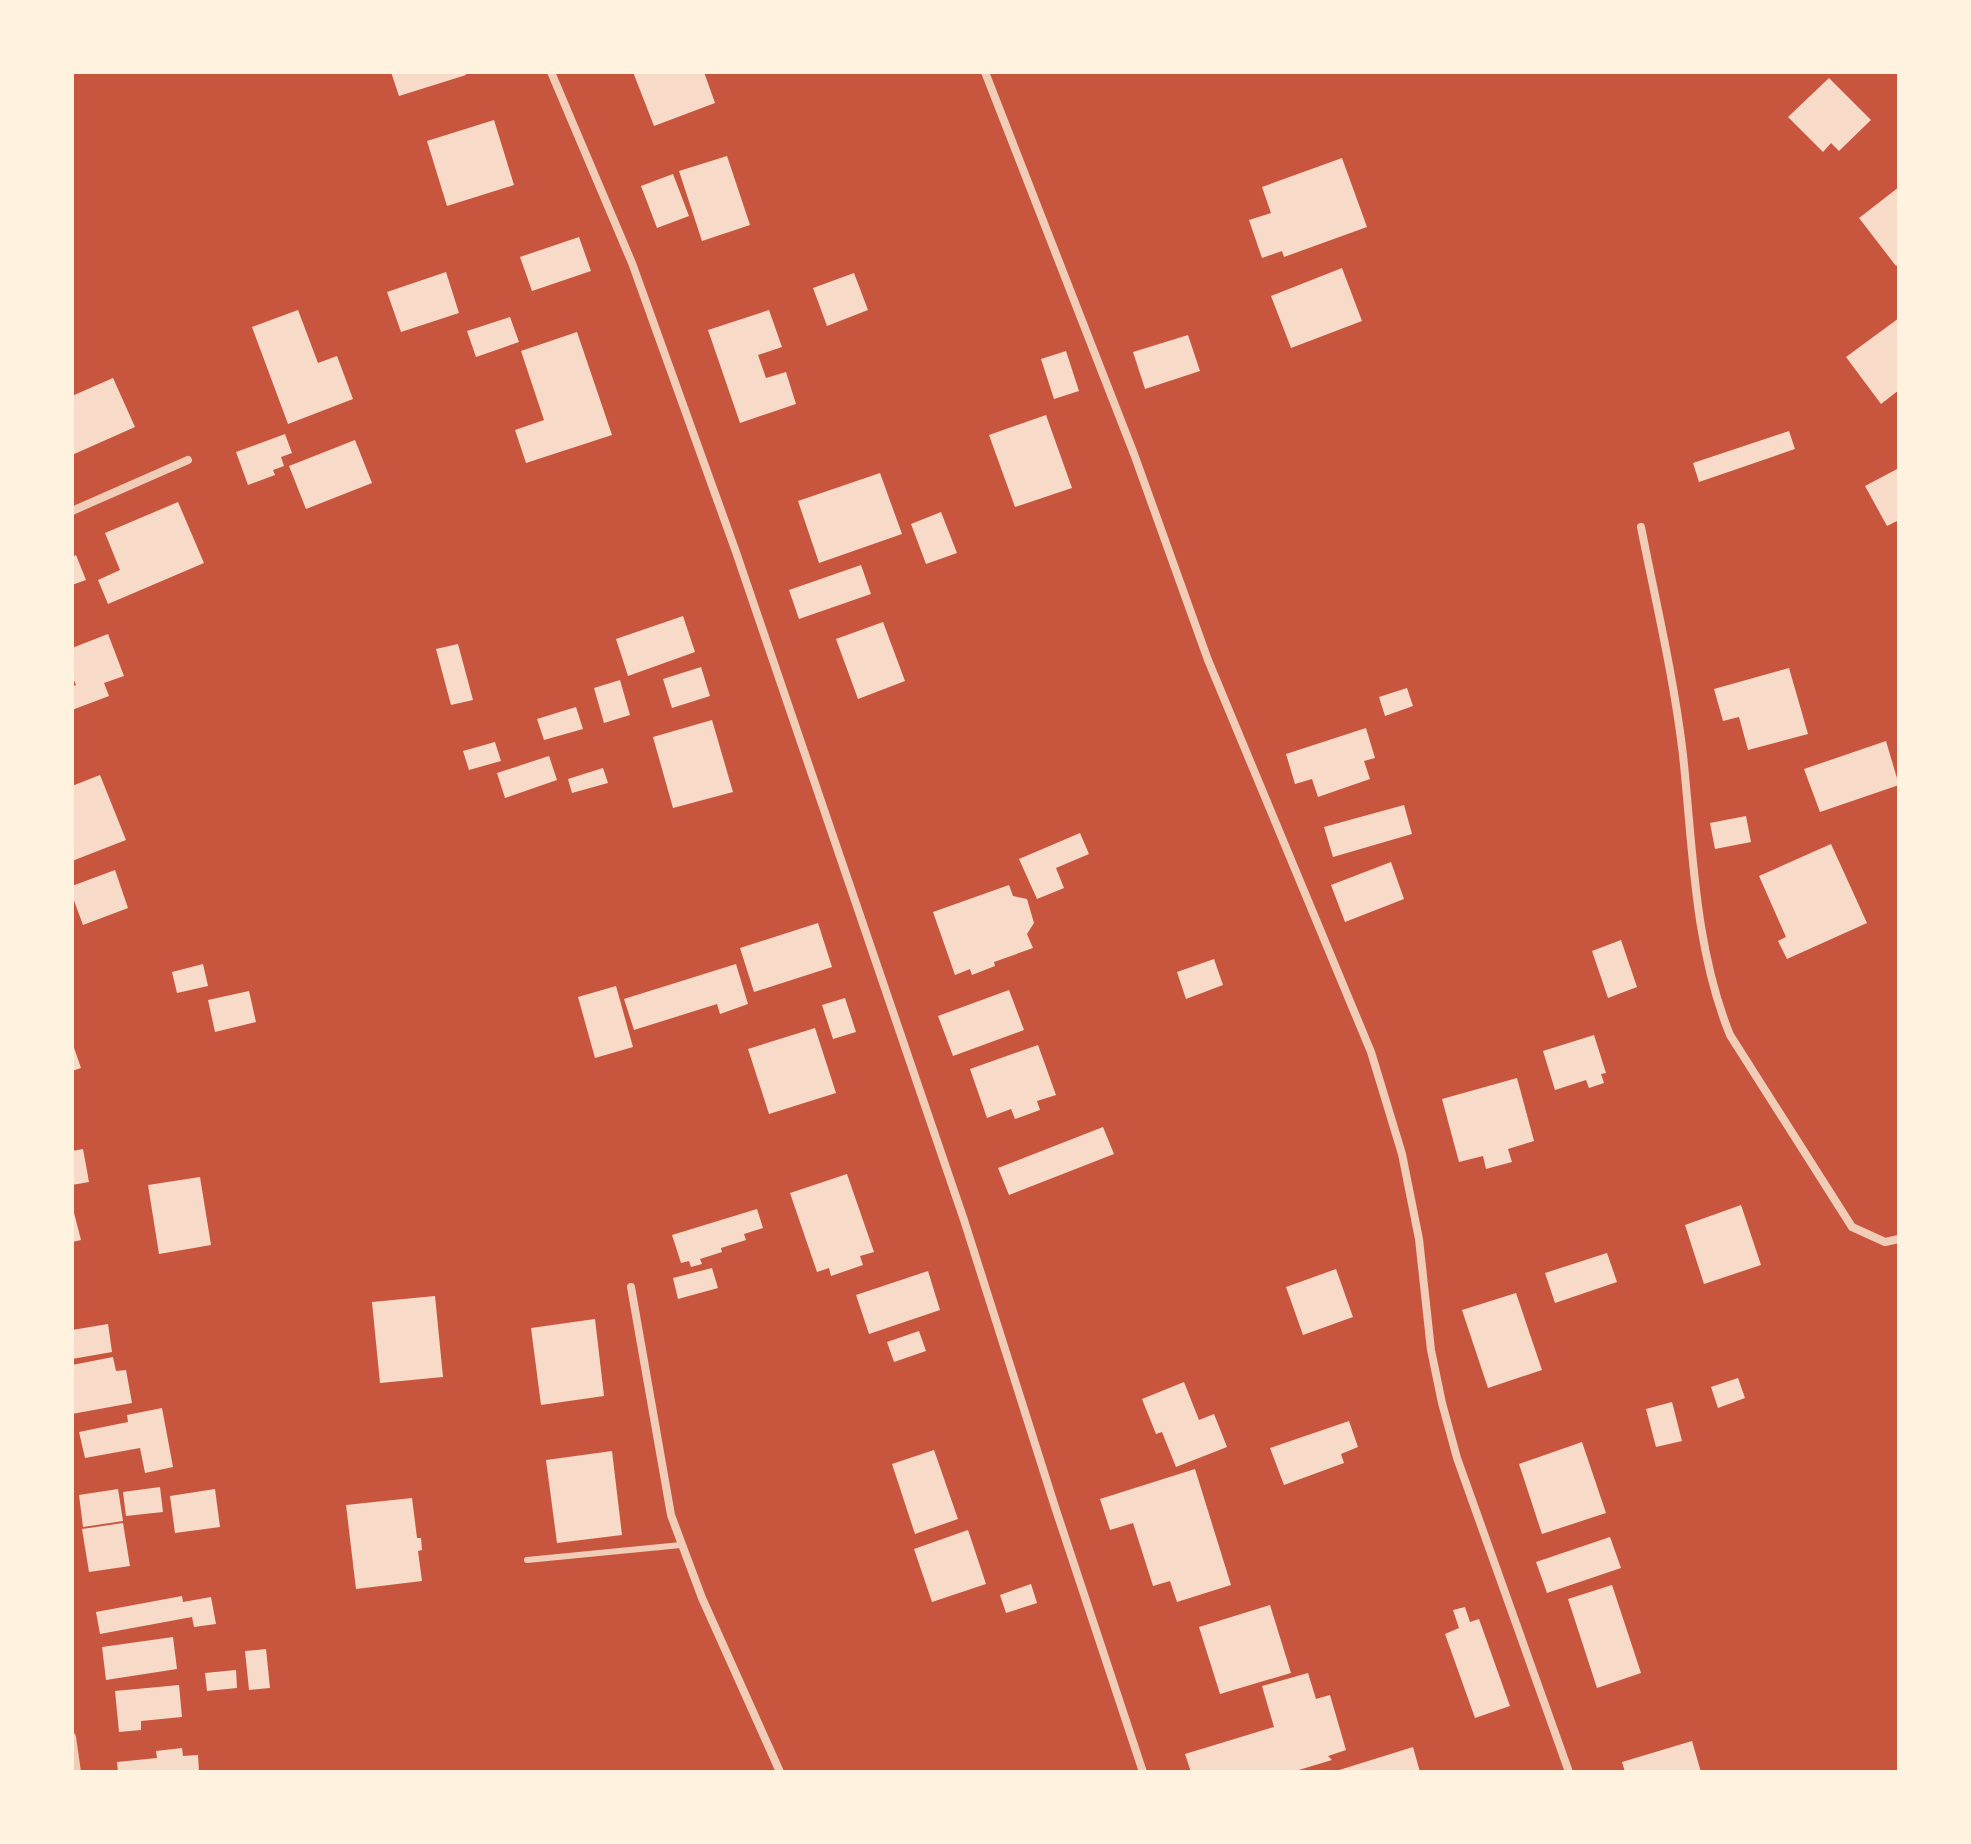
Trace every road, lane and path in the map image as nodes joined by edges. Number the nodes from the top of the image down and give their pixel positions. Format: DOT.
graph roads {
  1 [pos="551,72"];
  2 [pos="985,72"];
  3 [pos="188,460"];
  4 [pos="72,511"];
  5 [pos="1641,527"];
  6 [pos="1899,1239"];
  7 [pos="631,1287"];
  8 [pos="681,1545"];
  9 [pos="527,1560"];
  10 [pos="72,1737"];
  11 [pos="77,1772"];
  12 [pos="780,1772"];
  13 [pos="1143,1772"];
  14 [pos="1569,1772"];
  1 -- 13 [label="street"];
  2 -- 14 [label="street"];
  3 -- 4 [label="street"];
  5 -- 6 [label="street"];
  7 -- 8 [label="street"];
  8 -- 9 [label="lane"];
  8 -- 12 [label="street"];
  10 -- 11 [label="street"];
}
